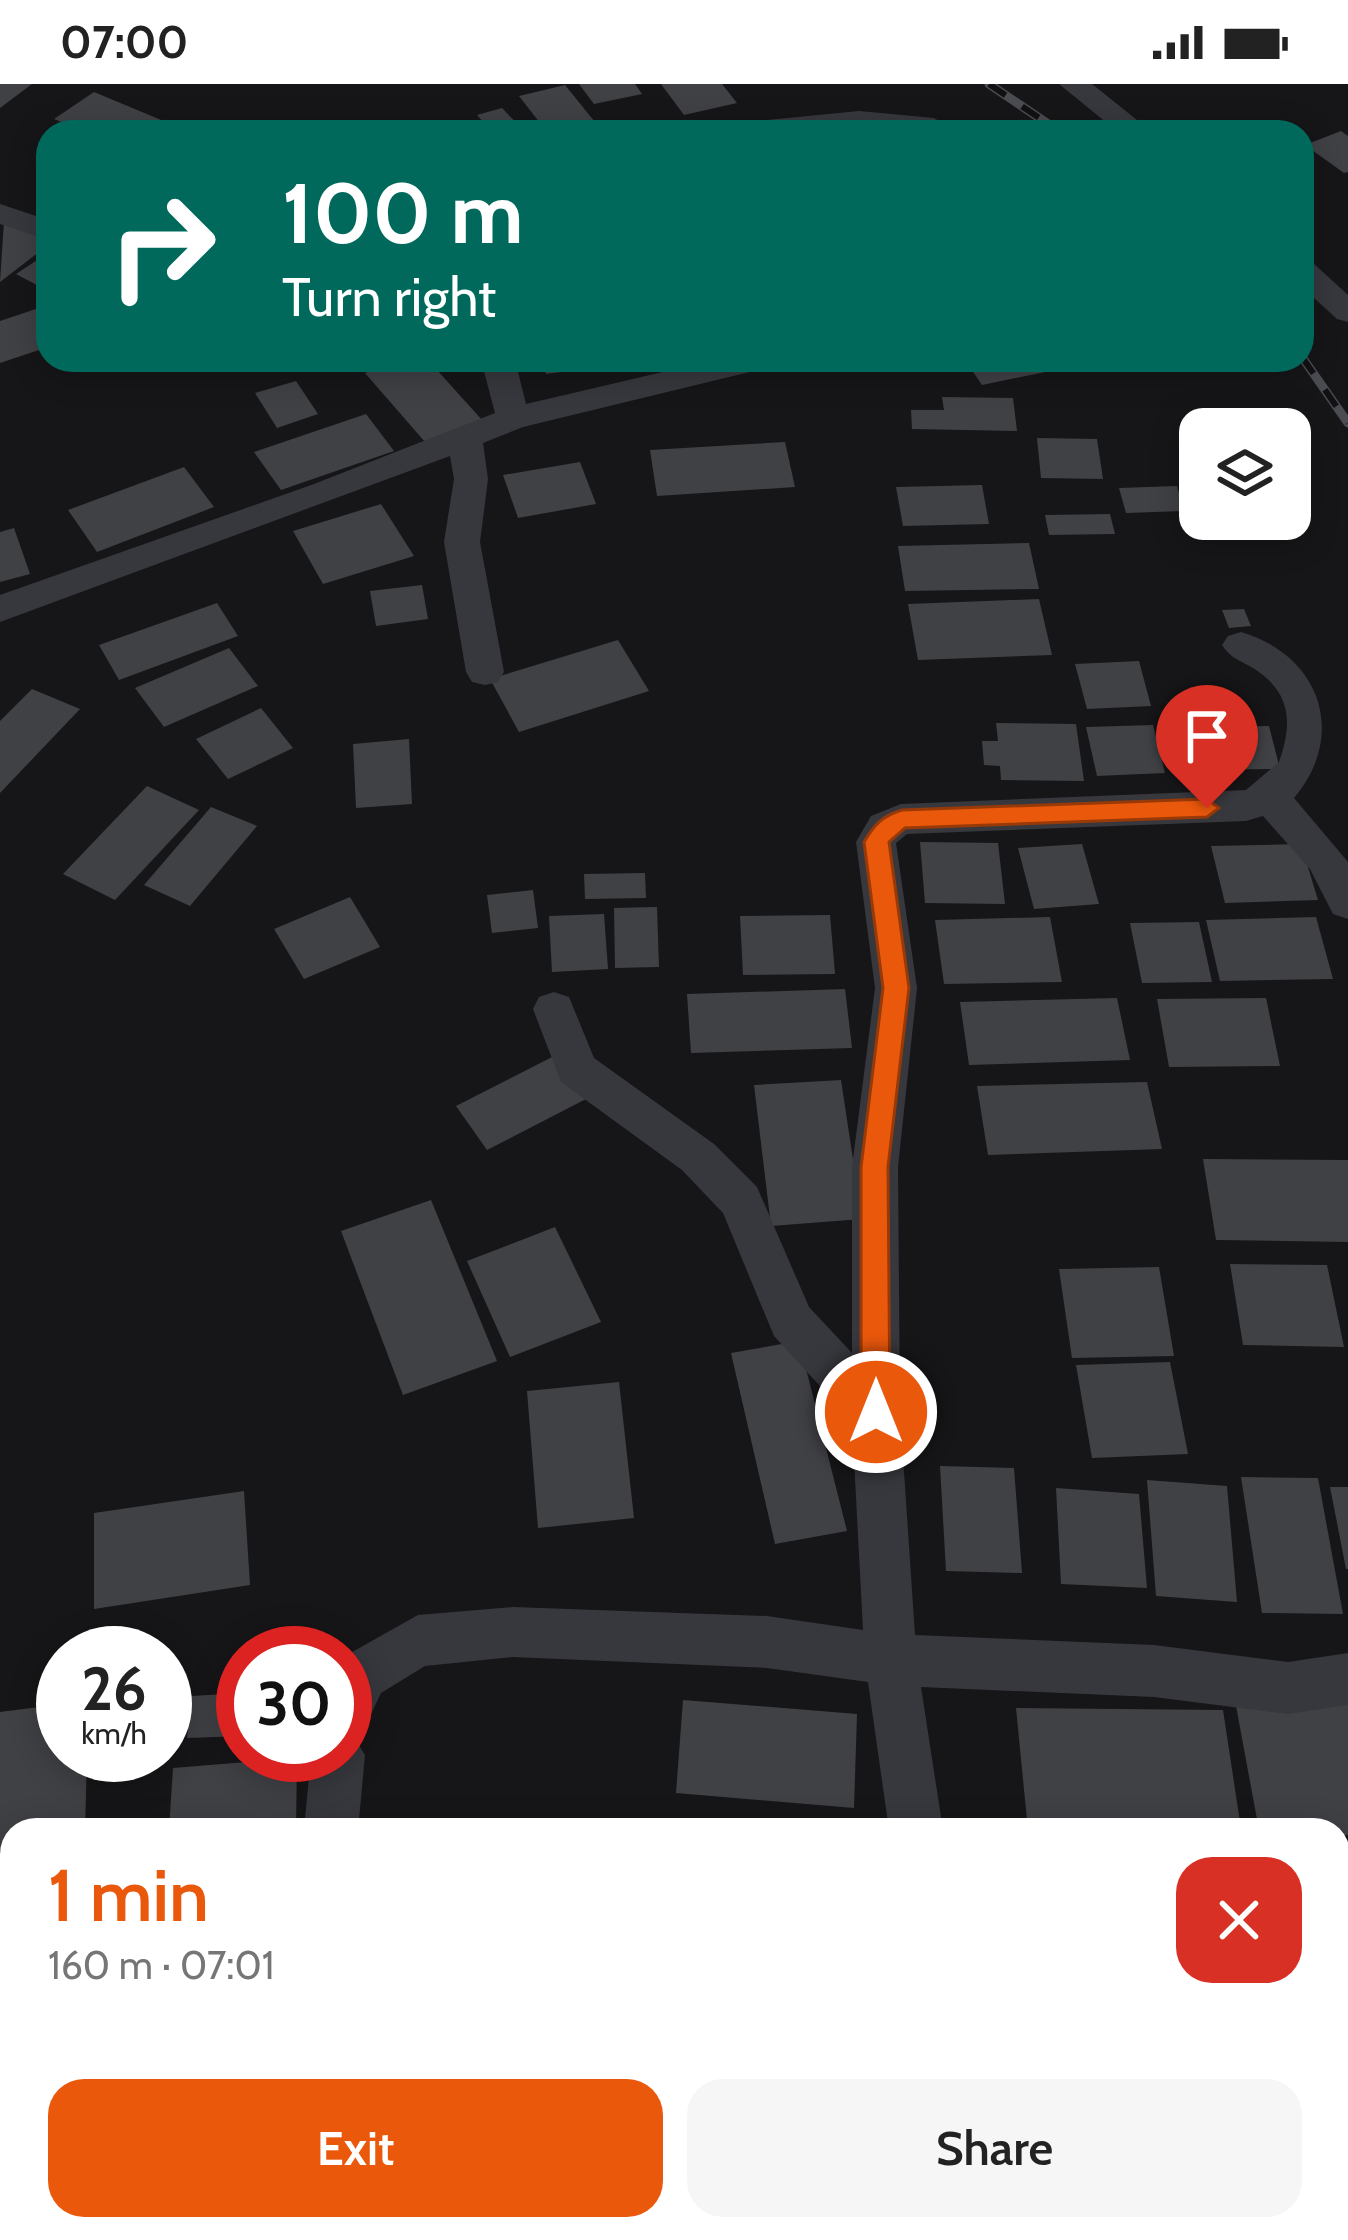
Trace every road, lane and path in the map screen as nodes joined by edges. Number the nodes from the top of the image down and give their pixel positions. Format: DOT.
graph roads {
  1 [pos="1074,84"];
  2 [pos="1121,120"];
  3 [pos="0,213"];
  4 [pos="36,227"];
  5 [pos="1314,281"];
  6 [pos="1348,313"];
  7 [pos="501,372"];
  8 [pos="707,372"];
  9 [pos="513,418"];
  10 [pos="465,440"];
  11 [pos="0,609"];
  12 [pos="1241,645"];
  13 [pos="484,673"];
  14 [pos="1271,799"];
  15 [pos="1348,903"];
  16 [pos="554,1009"];
  17 [pos="876,1412"];
  18 [pos="891,1660"];
  19 [pos="372,1670"];
  20 [pos="1348,1678"];
  21 [pos="335,1782"];
  22 [pos="332,1818"];
  23 [pos="914,1818"];
  1 -- 2 [label="street"];
  3 -- 4 [label="street"];
  5 -- 6 [label="street"];
  7 -- 9 [label="street"];
  8 -- 9 [label="street"];
  9 -- 10 [label="street"];
  10 -- 11 [label="street"];
  10 -- 13 [label="street"];
  12 -- 14 [label="street"];
  14 -- 15 [label="street"];
  14 -- 17 [label="street"];
  16 -- 17 [label="street"];
  17 -- 18 [label="street"];
  18 -- 19 [label="street"];
  18 -- 20 [label="street"];
  18 -- 23 [label="street"];
  21 -- 22 [label="street"];
}
